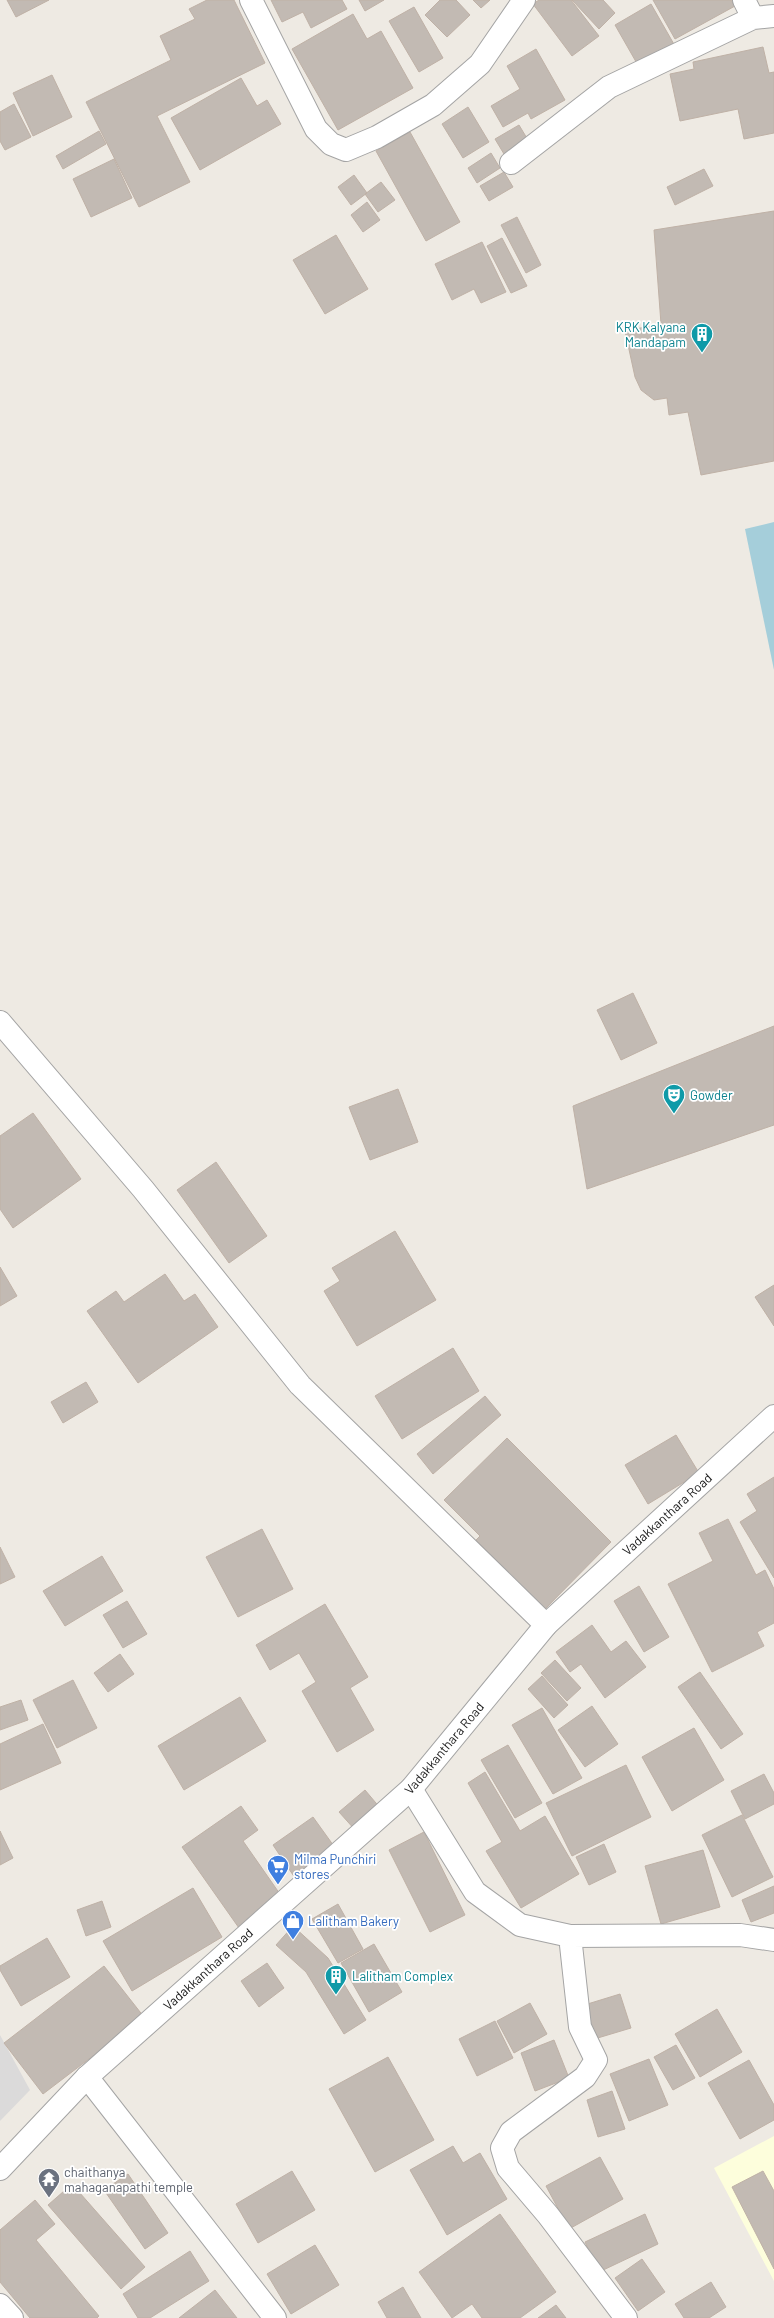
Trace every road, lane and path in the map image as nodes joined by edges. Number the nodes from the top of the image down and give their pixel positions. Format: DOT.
graph roads {
  1 [pos="251,0"];
  2 [pos="524,0"];
  3 [pos="757,11"];
  4 [pos="511,163"];
  5 [pos="0,1022"];
  6 [pos="774,1416"];
  7 [pos="546,1625"];
  8 [pos="411,1789"];
  9 [pos="570,1936"];
  10 [pos="774,1940"];
  11 [pos="87,2077"];
  12 [pos="0,2169"];
  13 [pos="0,2305"];
  14 [pos="12,2318"];
  15 [pos="275,2318"];
  16 [pos="626,2318"];
  1 -- 2 [label="street"];
  3 -- 4 [label="street"];
  5 -- 7 [label="street"];
  6 -- 7 [label="street, Vadakkanthara Road"];
  7 -- 8 [label="street, Vadakkanthara Road"];
  8 -- 9 [label="street"];
  8 -- 11 [label="street, Vadakkanthara Road"];
  9 -- 10 [label="street"];
  9 -- 16 [label="street"];
  11 -- 12 [label="street, Vadakkanthara Road"];
  11 -- 15 [label="street"];
  13 -- 14 [label="street"];
}
